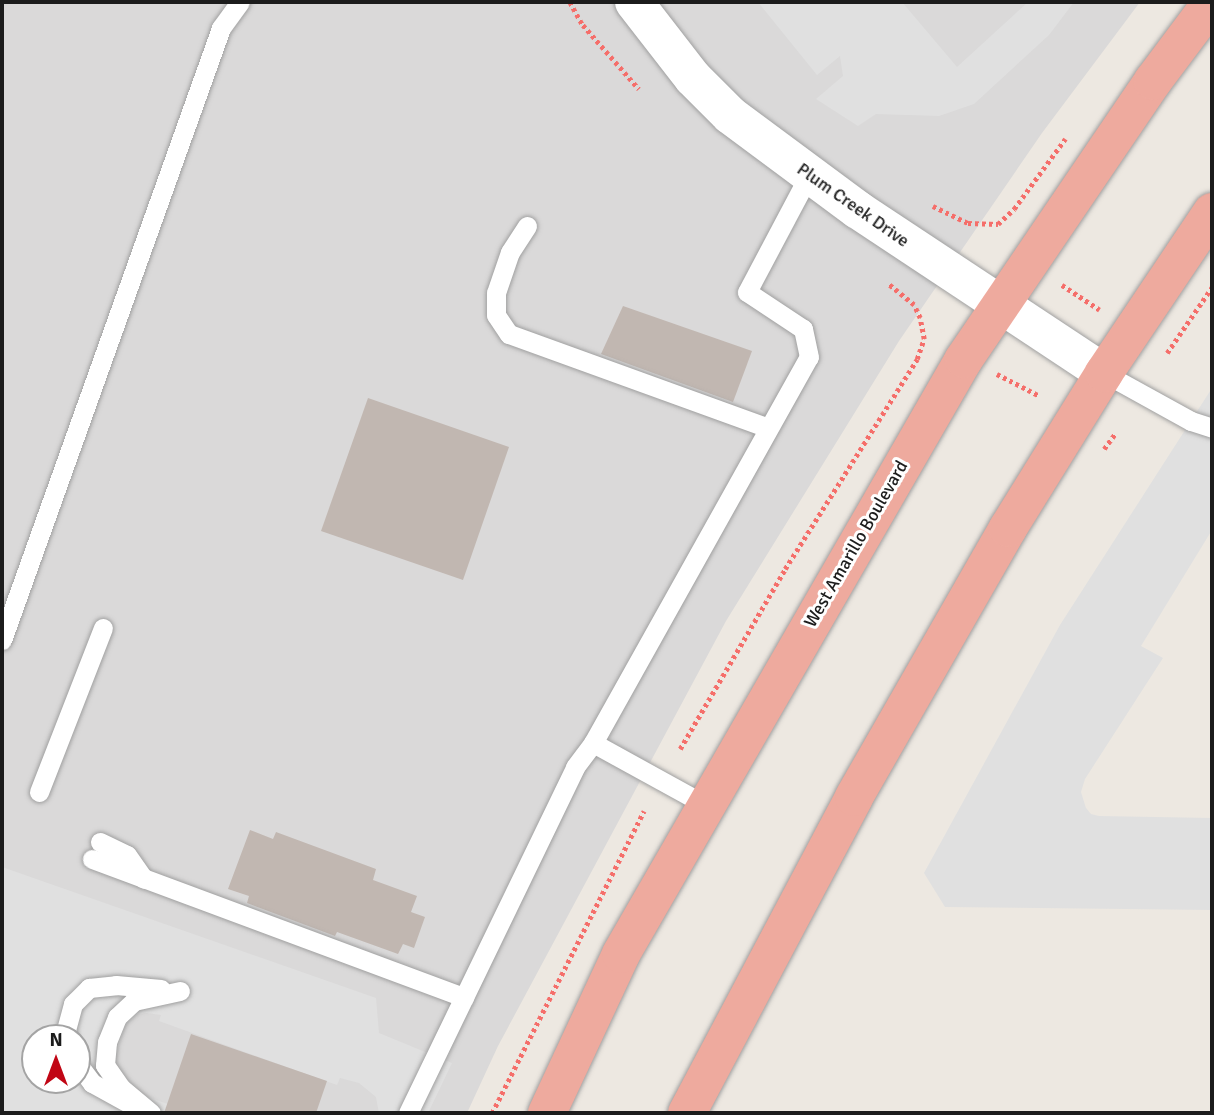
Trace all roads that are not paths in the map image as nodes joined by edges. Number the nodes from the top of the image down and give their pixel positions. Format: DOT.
graph roads {
  1 [pos="240,2"];
  2 [pos="634,2"];
  3 [pos="1212,2"];
  4 [pos="809,175"];
  5 [pos="1212,212"];
  6 [pos="527,226"];
  7 [pos="1001,304"];
  8 [pos="1104,373"];
  9 [pos="768,428"];
  10 [pos="1212,428"];
  11 [pos="103,628"];
  12 [pos="2,640"];
  13 [pos="593,743"];
  14 [pos="46,790"];
  15 [pos="706,805"];
  16 [pos="96,851"];
  17 [pos="464,997"];
  18 [pos="68,1024"];
  19 [pos="91,1082"];
  20 [pos="149,1113"];
  21 [pos="408,1113"];
  22 [pos="547,1113"];
  23 [pos="687,1113"];
  1 -- 12 [label="lane"];
  2 -- 4 [label="street, Plum Creek Drive"];
  3 -- 7 [label="highway, West Amarillo Boulevard"];
  4 -- 7 [label="street, Plum Creek Drive"];
  4 -- 9 [label="lane"];
  5 -- 8 [label="highway"];
  6 -- 9 [label="lane"];
  7 -- 8 [label="street, Plum Creek Drive"];
  7 -- 15 [label="highway, West Amarillo Boulevard"];
  8 -- 10 [label="lane"];
  8 -- 23 [label="highway"];
  9 -- 13 [label="lane"];
  11 -- 14 [label="lane"];
  13 -- 15 [label="lane"];
  13 -- 17 [label="lane"];
  15 -- 22 [label="highway, West Amarillo Boulevard"];
  16 -- 17 [label="lane"];
  17 -- 21 [label="lane"];
  18 -- 20 [label="lane"];
  19 -- 20 [label="lane"];
}
